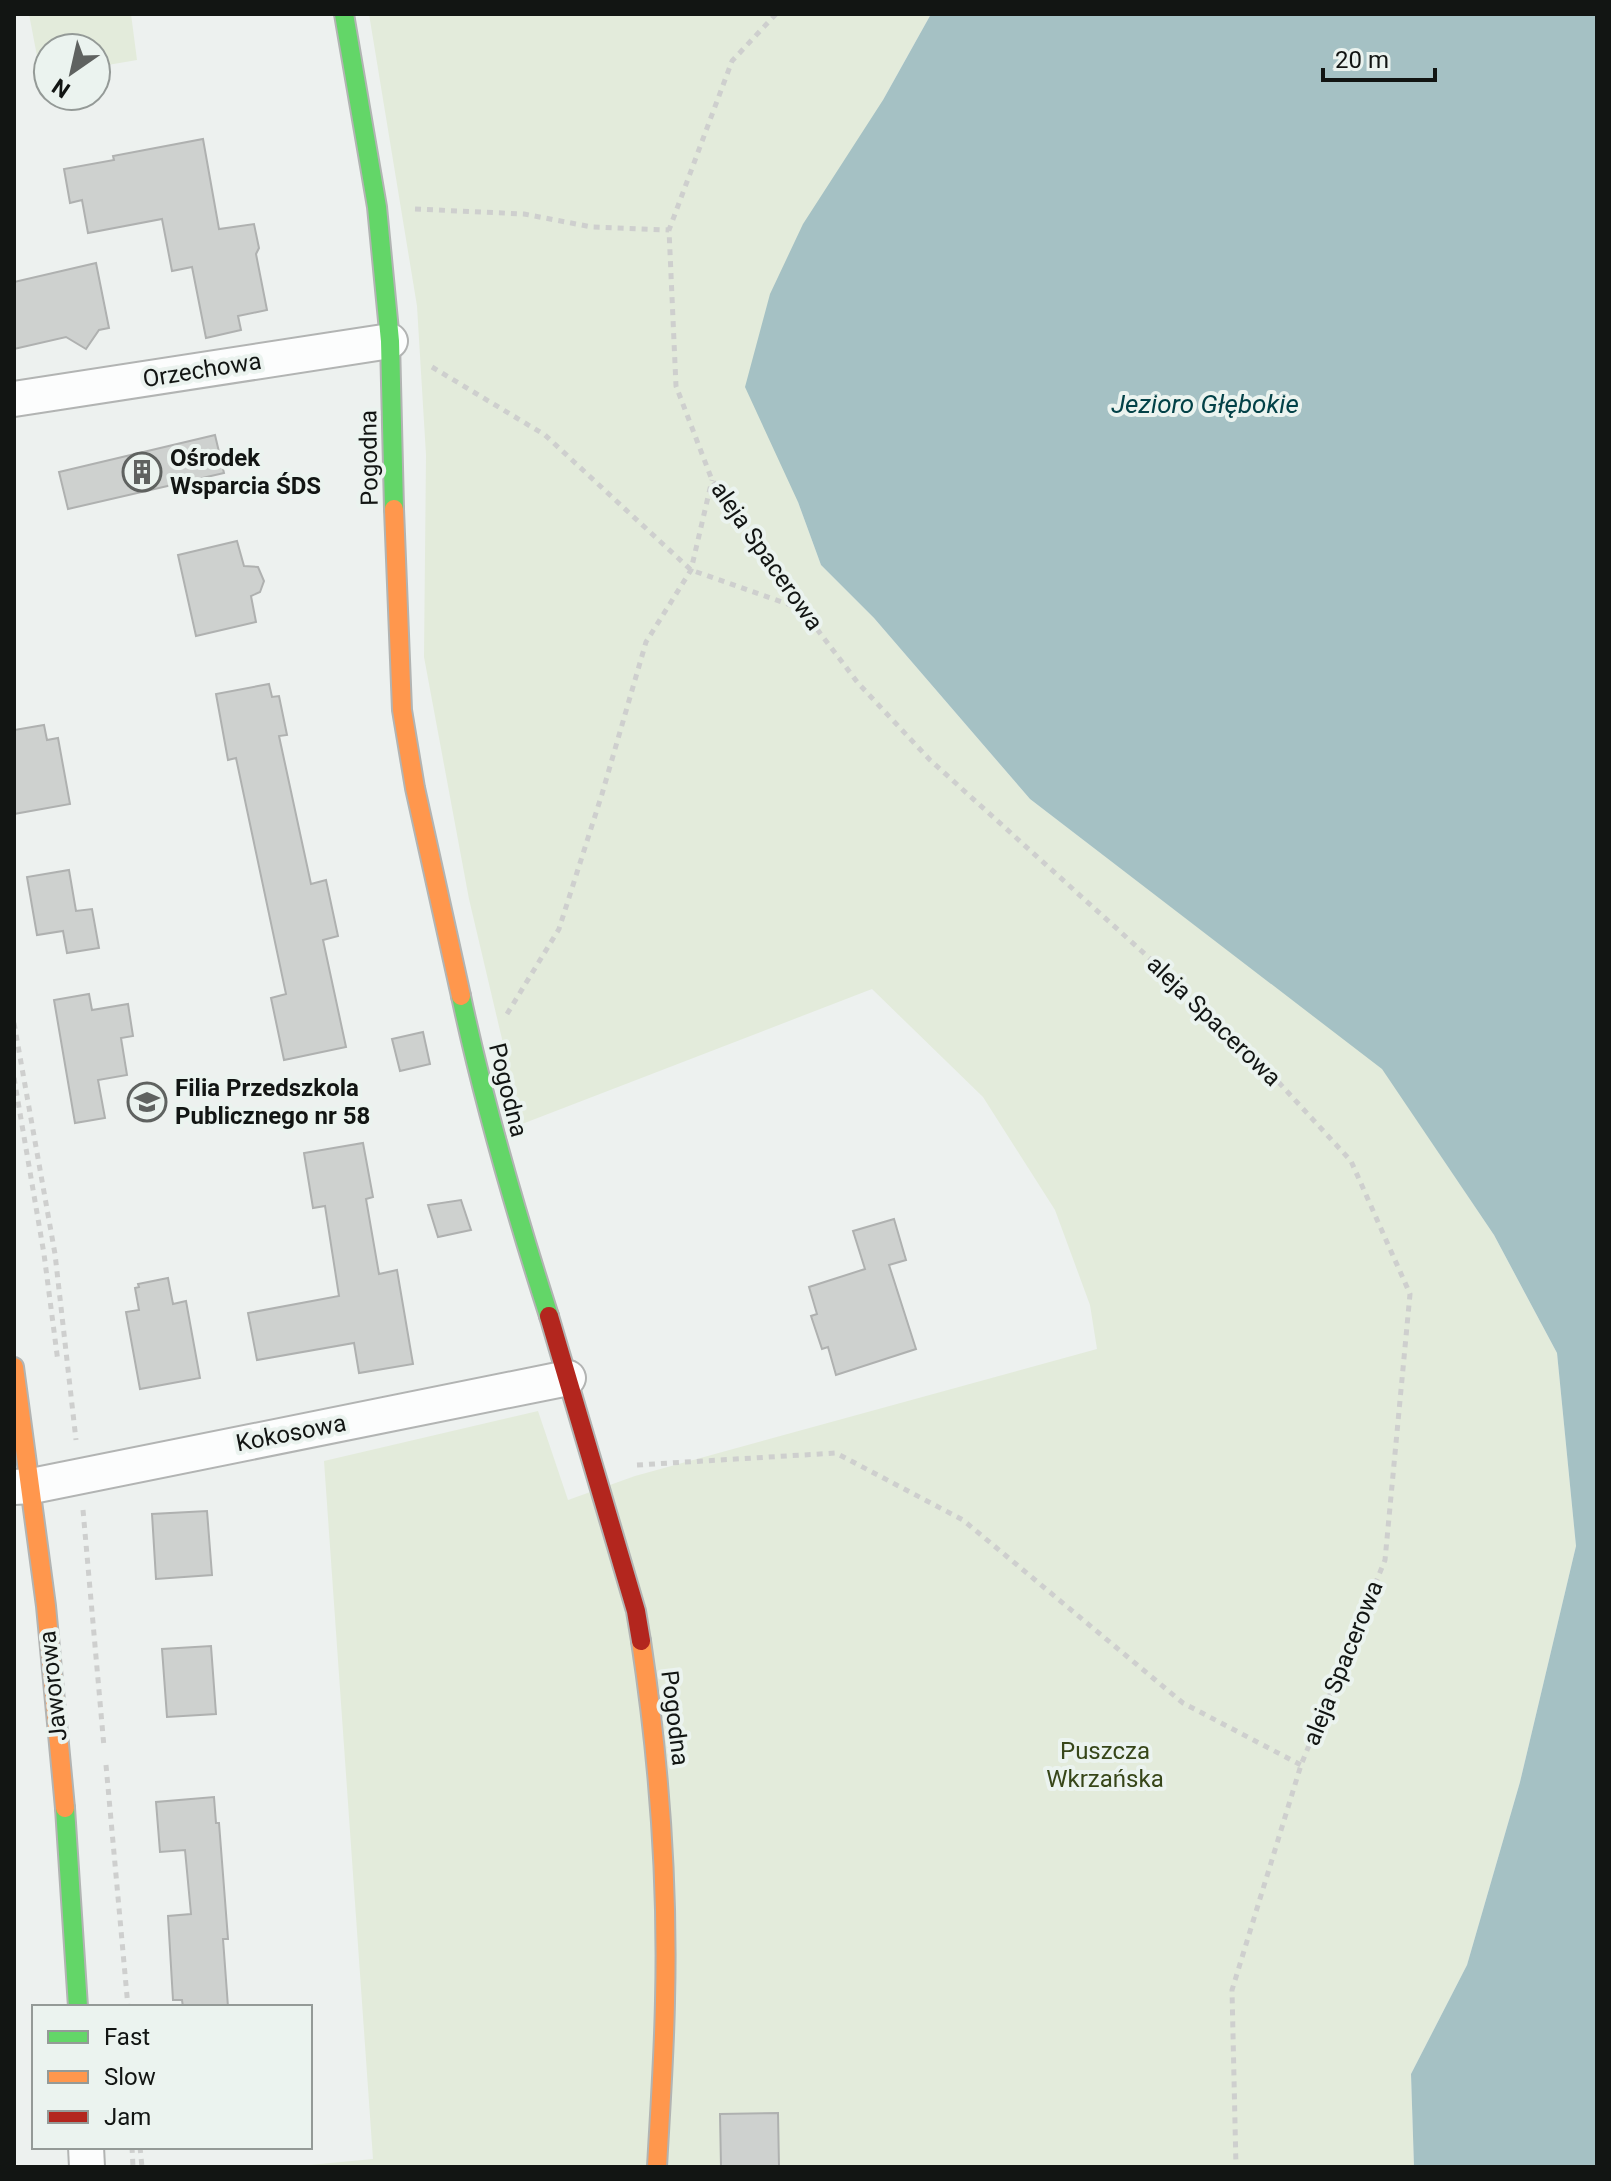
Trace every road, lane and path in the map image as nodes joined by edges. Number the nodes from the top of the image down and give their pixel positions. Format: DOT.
graph roads {
  1 [pos="344,14"];
  2 [pos="776,14"];
  3 [pos="377,207"];
  4 [pos="669,230"];
  5 [pos="390,341"];
  6 [pos="14,399"];
  7 [pos="712,480"];
  8 [pos="691,570"];
  9 [pos="801,608"];
  10 [pos="506,1016"];
  11 [pos="14,1367"];
  12 [pos="568,1378"];
  13 [pos="594,1468"];
  14 [pos="23,1487"];
  15 [pos="1301,1765"];
  16 [pos="78,2005"];
  17 [pos="657,2167"];
  18 [pos="1236,2167"];
  1 -- 3 [label="street, Pogodna"];
  2 -- 4 [label="path, aleja Spacerowa"];
  3 -- 4 [label="path"];
  3 -- 5 [label="street, Pogodna"];
  4 -- 7 [label="path, aleja Spacerowa"];
  5 -- 6 [label="street, Orzechowa"];
  5 -- 8 [label="path"];
  5 -- 12 [label="street, Pogodna"];
  7 -- 8 [label="path"];
  7 -- 9 [label="path, aleja Spacerowa"];
  8 -- 9 [label="path"];
  8 -- 10 [label="path"];
  9 -- 15 [label="path, aleja Spacerowa"];
  11 -- 14 [label="street, Jaworowa"];
  12 -- 13 [label="street, Pogodna"];
  12 -- 14 [label="street, Kokosowa"];
  13 -- 15 [label="path"];
  13 -- 17 [label="street, Pogodna"];
  14 -- 16 [label="street, Jaworowa"];
  15 -- 18 [label="path, aleja Spacerowa"];
}
